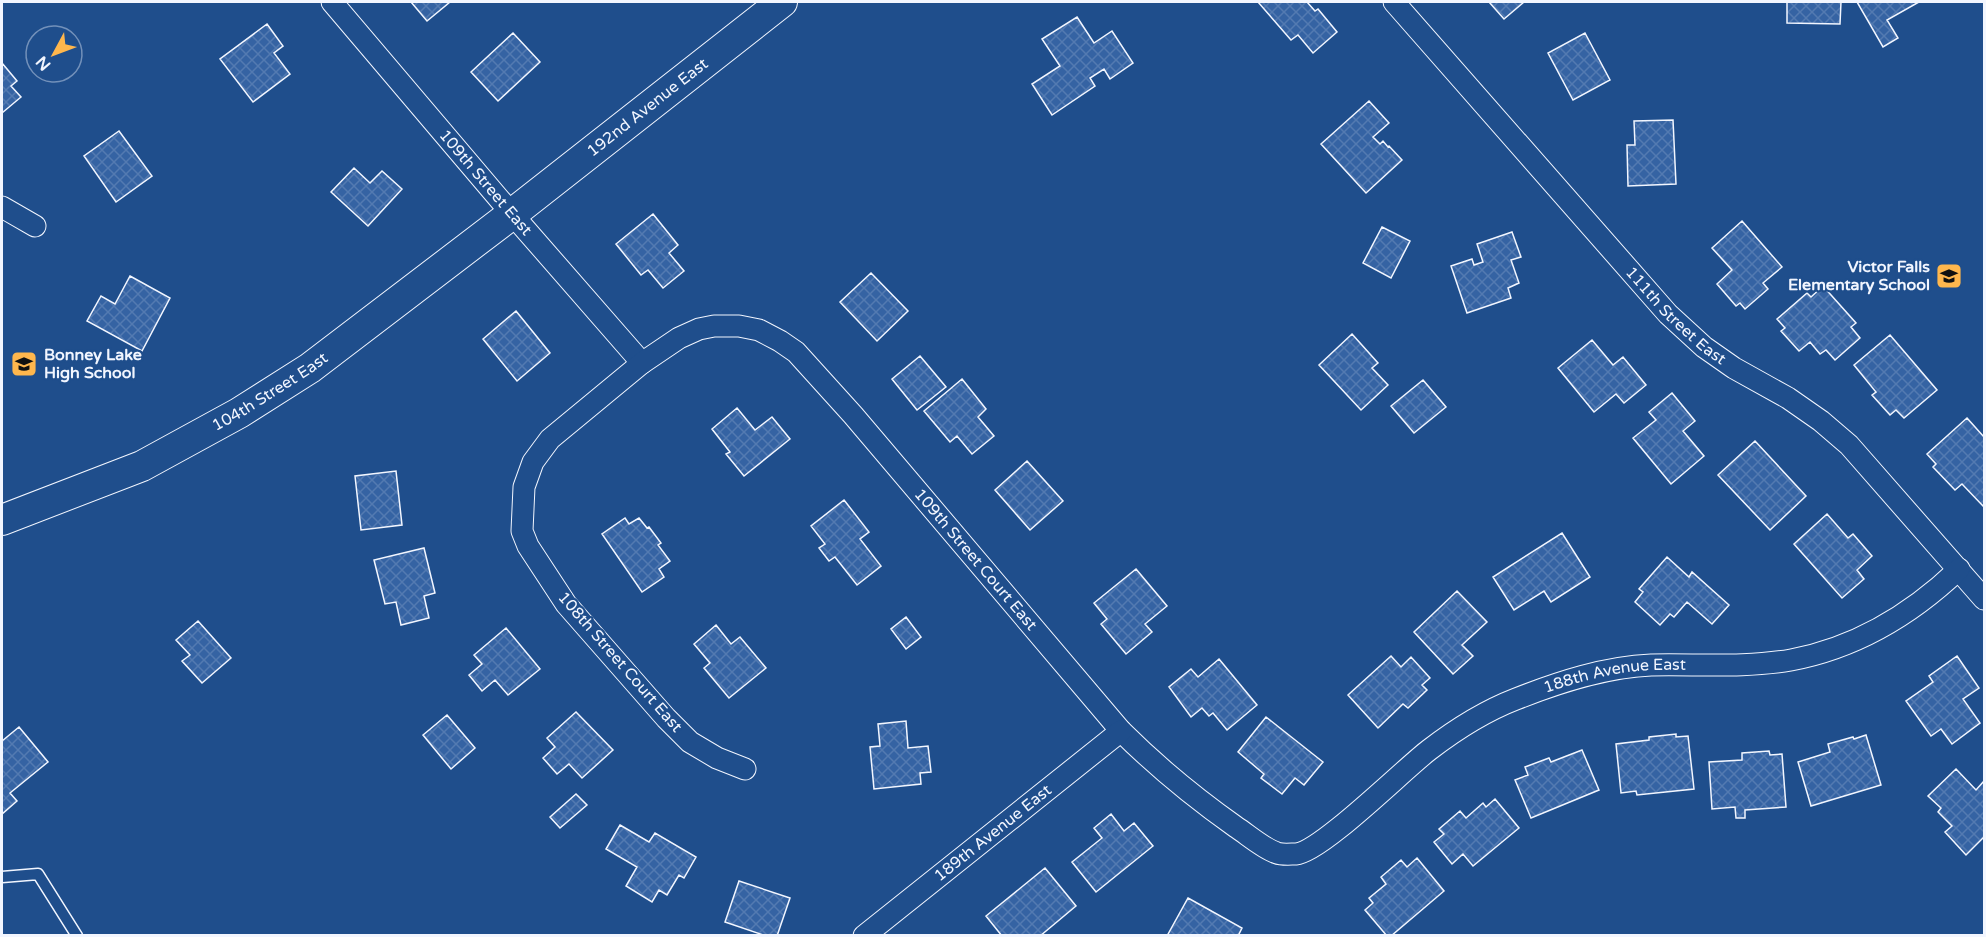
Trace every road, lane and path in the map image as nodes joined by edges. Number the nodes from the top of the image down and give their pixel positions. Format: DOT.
graph roads {
  1 [pos="332,2"];
  2 [pos="782,2"];
  3 [pos="1394,2"];
  4 [pos="2,207"];
  5 [pos="512,214"];
  6 [pos="35,226"];
  7 [pos="642,363"];
  8 [pos="2,520"];
  9 [pos="1959,569"];
  10 [pos="1984,598"];
  11 [pos="1121,731"];
  12 [pos="745,769"];
  13 [pos="1300,854"];
  14 [pos="2,877"];
  15 [pos="77,936"];
  16 [pos="864,936"];
  1 -- 5 [label="street, 109th Street East"];
  2 -- 5 [label="street, 192nd Avenue East"];
  3 -- 9 [label="street, 111th Street East"];
  4 -- 6 [label="street"];
  5 -- 7 [label="street, 109th Street East"];
  5 -- 8 [label="street, 104th Street East"];
  7 -- 11 [label="street, 109th Street Court East"];
  7 -- 12 [label="street, 108th Street Court East"];
  9 -- 10 [label="street, 111th Street East"];
  9 -- 13 [label="street, 188th Avenue East"];
  11 -- 13 [label="street, 109th Street Court East"];
  11 -- 16 [label="street, 189th Avenue East"];
  14 -- 15 [label="lane"];
}
